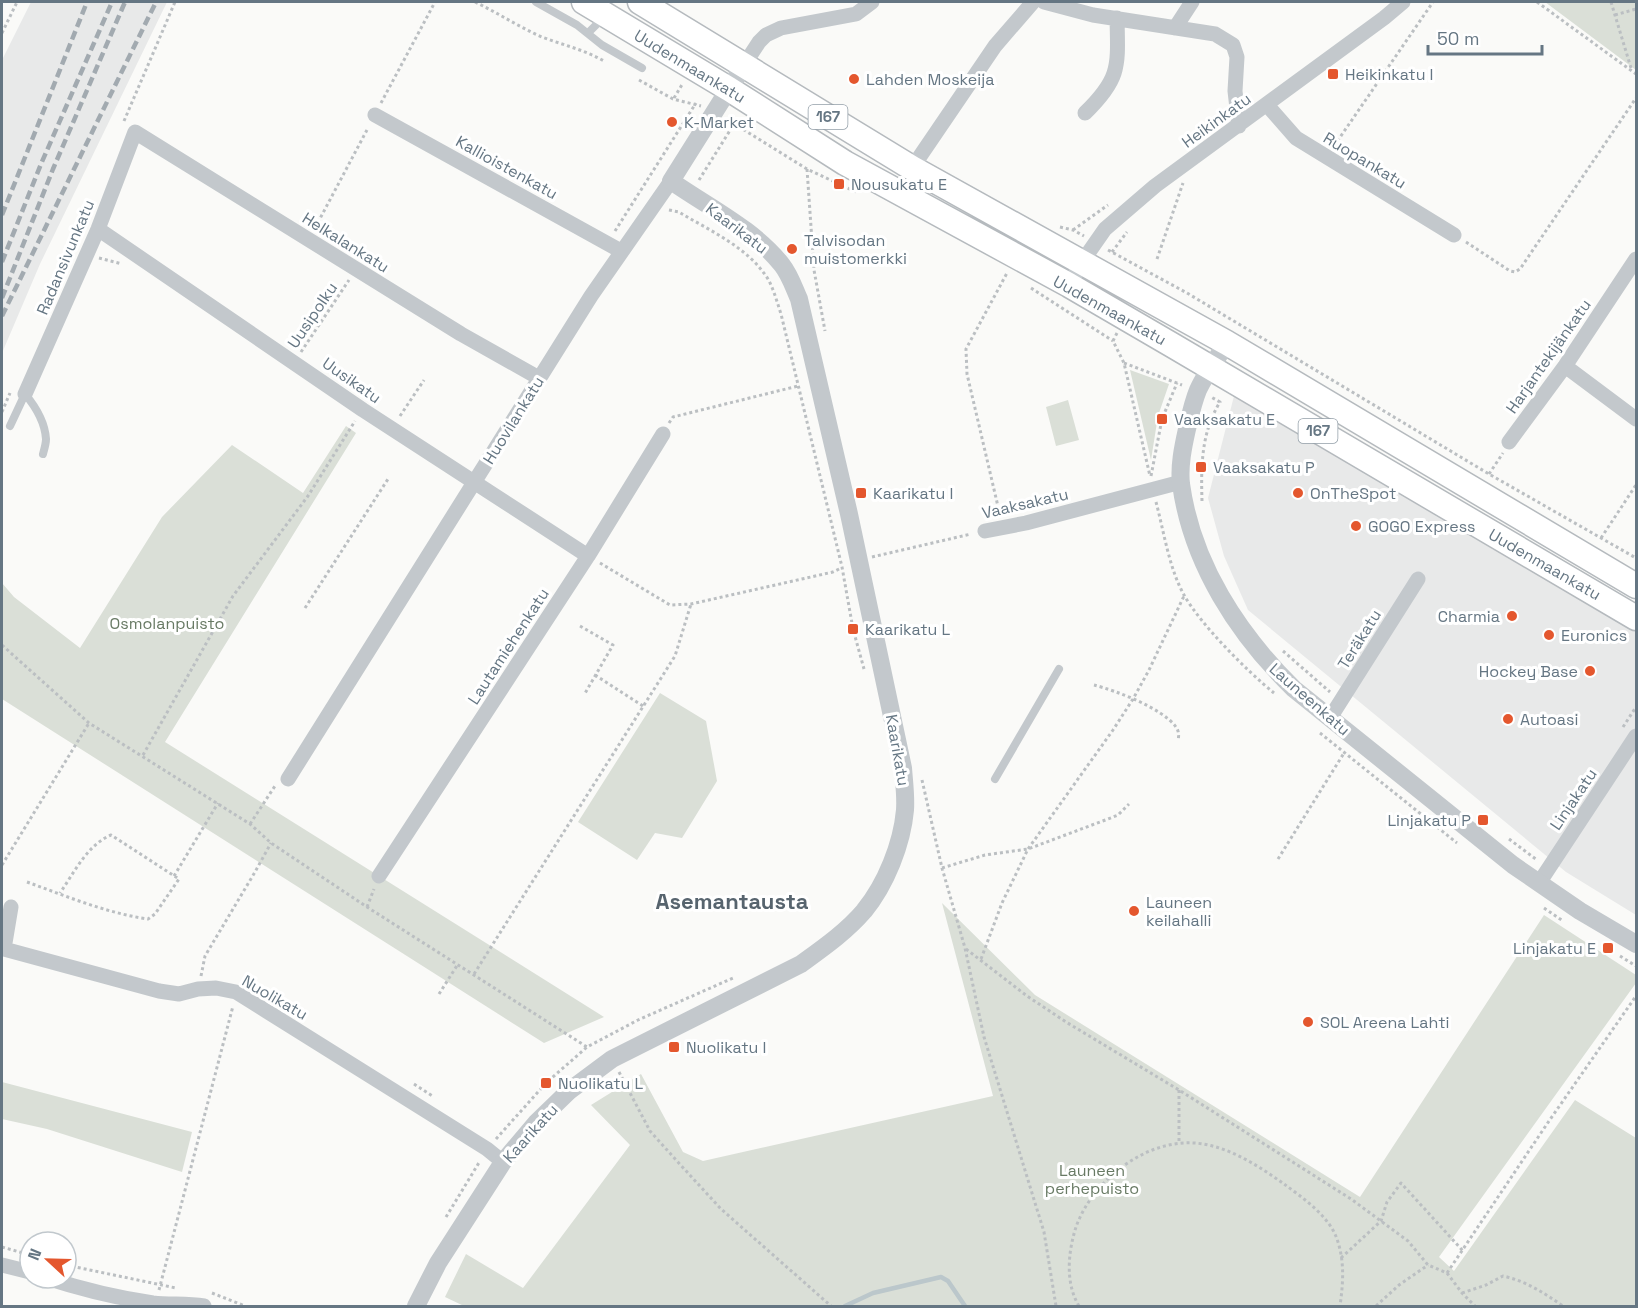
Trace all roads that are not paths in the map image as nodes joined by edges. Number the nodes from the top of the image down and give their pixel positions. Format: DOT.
graph roads {
  1 [pos="536,2"];
  2 [pos="585,2"];
  3 [pos="640,2"];
  4 [pos="872,2"];
  5 [pos="1033,2"];
  6 [pos="1044,2"];
  7 [pos="1192,2"];
  8 [pos="1403,2"];
  9 [pos="605,14"];
  10 [pos="1117,18"];
  11 [pos="1176,28"];
  12 [pos="588,33"];
  13 [pos="744,65"];
  14 [pos="642,68"];
  15 [pos="729,89"];
  16 [pos="1267,105"];
  17 [pos="1085,113"];
  18 [pos="375,116"];
  19 [pos="1239,126"];
  20 [pos="135,132"];
  21 [pos="912,168"];
  22 [pos="671,181"];
  23 [pos="98,230"];
  24 [pos="1454,235"];
  25 [pos="621,251"];
  26 [pos="1636,259"];
  27 [pos="1082,262"];
  28 [pos="1069,285"];
  29 [pos="1227,343"];
  30 [pos="1565,366"];
  31 [pos="1211,368"];
  32 [pos="539,378"];
  33 [pos="25,394"];
  34 [pos="1636,419"];
  35 [pos="10,426"];
  36 [pos="663,434"];
  37 [pos="1509,442"];
  38 [pos="43,454"];
  39 [pos="474,482"];
  40 [pos="1181,482"];
  41 [pos="985,531"];
  42 [pos="588,556"];
  43 [pos="1418,579"];
  44 [pos="1636,586"];
  45 [pos="1636,618"];
  46 [pos="1059,669"];
  47 [pos="1324,724"];
  48 [pos="1636,736"];
  49 [pos="284,779"];
  50 [pos="995,779"];
  51 [pos="379,876"];
  52 [pos="1544,876"];
  53 [pos="11,907"];
  54 [pos="1636,944"];
  55 [pos="503,1162"];
  56 [pos="2,1264"];
  57 [pos="18,1269"];
  58 [pos="78,1285"];
  59 [pos="204,1299"];
  60 [pos="416,1306"];
  1 -- 12 [label="lane"];
  2 -- 9 [label="main road, Uudenmaankatu / 167"];
  3 -- 13 [label="main road, Uudenmaankatu / 167"];
  4 -- 13 [label="street"];
  5 -- 21 [label="street"];
  6 -- 10 [label="street"];
  7 -- 11 [label="street"];
  8 -- 16 [label="street, Heikinkatu"];
  9 -- 12 [label="lane"];
  9 -- 15 [label="main road, Uudenmaankatu / 167"];
  10 -- 11 [label="street"];
  10 -- 17 [label="street"];
  11 -- 19 [label="street"];
  12 -- 14 [label="lane"];
  13 -- 15 [label="street, Huovilankatu"];
  13 -- 21 [label="main road, Uudenmaankatu / 167"];
  15 -- 22 [label="street, Huovilankatu"];
  15 -- 28 [label="main road, Uudenmaankatu / 167"];
  16 -- 19 [label="street, Heikinkatu"];
  16 -- 24 [label="street, Ruopankatu"];
  18 -- 25 [label="street, Kallioistenkatu"];
  19 -- 27 [label="street, Heikinkatu"];
  20 -- 23 [label="street, Radansivunkatu"];
  20 -- 32 [label="street, Helkalankatu"];
  21 -- 27 [label="main road, Uudenmaankatu / 167"];
  22 -- 25 [label="street, Huovilankatu"];
  22 -- 55 [label="street, Kaarikatu"];
  23 -- 33 [label="street, Radansivunkatu"];
  23 -- 39 [label="street, Uusikatu"];
  25 -- 32 [label="street, Huovilankatu"];
  26 -- 30 [label="street, Harjantekijänkatu"];
  27 -- 28 [label="street, Heikinkatu"];
  27 -- 29 [label="main road, Uudenmaankatu / 167"];
  28 -- 31 [label="main road, Uudenmaankatu / 167"];
  29 -- 31 [label="street, Launeenkatu"];
  29 -- 44 [label="main road, Uudenmaankatu / 167"];
  30 -- 34 [label="street"];
  30 -- 37 [label="street, Harjantekijänkatu"];
  31 -- 40 [label="street, Launeenkatu"];
  31 -- 45 [label="main road, Uudenmaankatu / 167"];
  32 -- 39 [label="street, Huovilankatu"];
  33 -- 35 [label="lane"];
  33 -- 38 [label="lane"];
  36 -- 42 [label="street, Lautamiehenkatu"];
  39 -- 42 [label="street, Uusikatu"];
  39 -- 49 [label="street, Huovilankatu"];
  40 -- 41 [label="street, Vaaksakatu"];
  40 -- 47 [label="street, Launeenkatu"];
  42 -- 51 [label="street, Lautamiehenkatu"];
  43 -- 47 [label="street, Teräkatu"];
  46 -- 50 [label="lane"];
  47 -- 52 [label="street, Launeenkatu"];
  48 -- 52 [label="street, Linjakatu"];
  52 -- 54 [label="street, Launeenkatu"];
  53 -- 55 [label="street, Nuolikatu"];
  55 -- 60 [label="street, Kaarikatu"];
  56 -- 57 [label="street"];
  58 -- 59 [label="street"];
}
